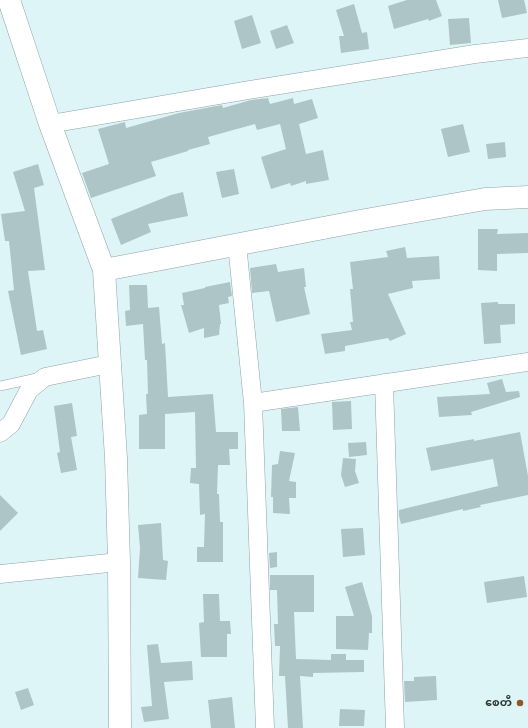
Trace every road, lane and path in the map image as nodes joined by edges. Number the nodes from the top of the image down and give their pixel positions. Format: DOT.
graph roads {
  1 [pos="9,0"];
  2 [pos="528,48"];
  3 [pos="50,124"];
  4 [pos="528,197"];
  5 [pos="236,244"];
  6 [pos="104,270"];
  7 [pos="528,362"];
  8 [pos="110,364"];
  9 [pos="45,377"];
  10 [pos="384,383"];
  11 [pos="0,386"];
  12 [pos="253,403"];
  13 [pos="0,433"];
  14 [pos="119,562"];
  15 [pos="0,574"];
  16 [pos="120,728"];
  17 [pos="265,728"];
  18 [pos="395,728"];
  1 -- 3 [label="street"];
  2 -- 3 [label="street"];
  3 -- 6 [label="street"];
  4 -- 5 [label="street"];
  5 -- 6 [label="street"];
  5 -- 12 [label="street"];
  6 -- 8 [label="street"];
  7 -- 10 [label="street"];
  8 -- 9 [label="street"];
  8 -- 14 [label="street"];
  9 -- 11 [label="lane"];
  9 -- 13 [label="street"];
  10 -- 12 [label="street"];
  10 -- 18 [label="street"];
  12 -- 17 [label="street"];
  14 -- 15 [label="street"];
  14 -- 16 [label="street"];
}
